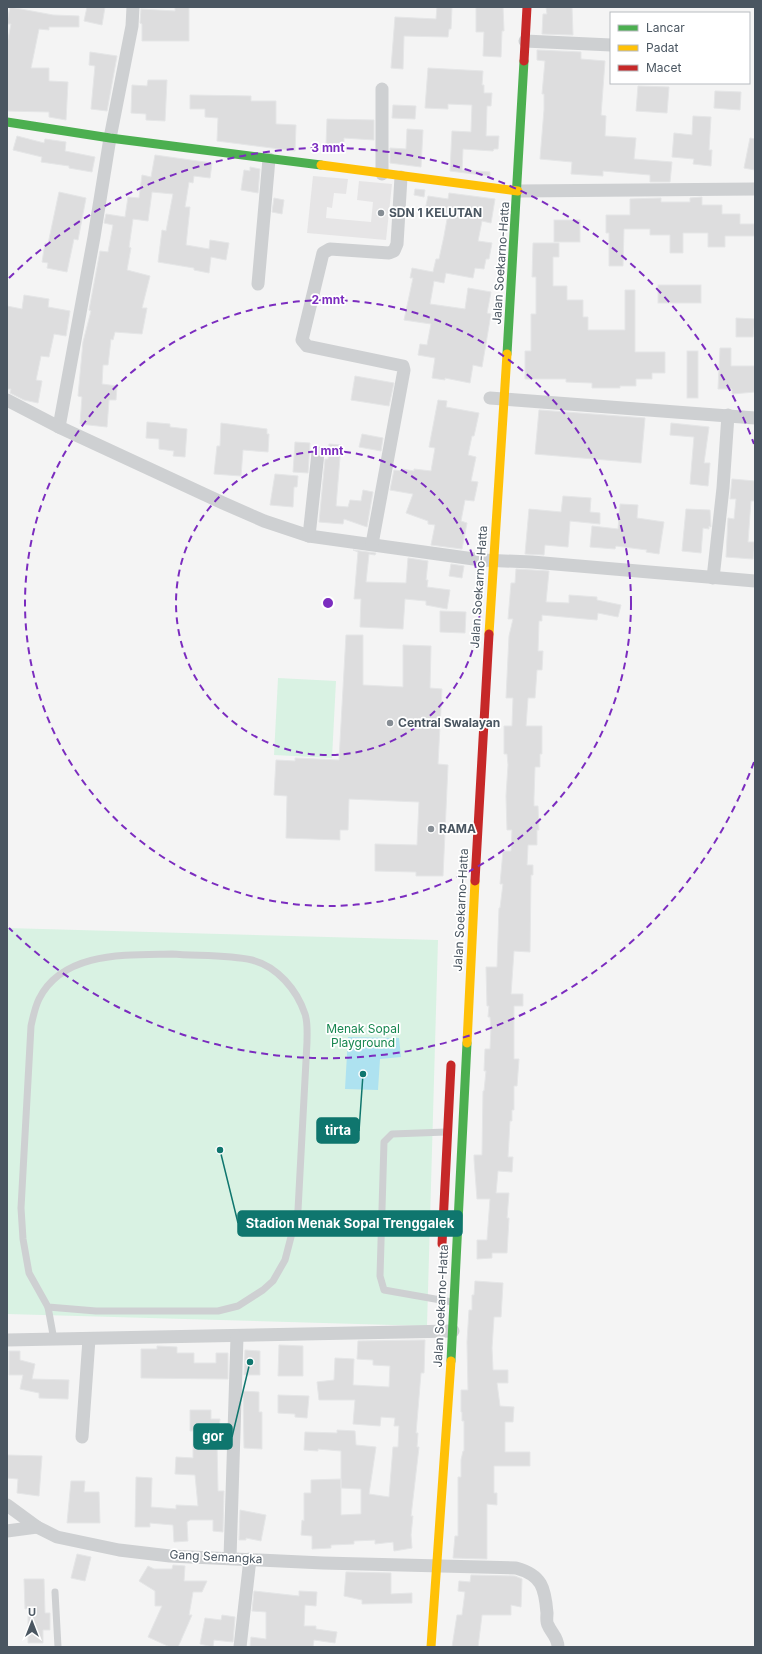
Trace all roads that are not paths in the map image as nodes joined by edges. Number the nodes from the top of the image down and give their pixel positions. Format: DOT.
graph roads {
  1 [pos="133,7"];
  2 [pos="527,7"];
  3 [pos="525,41"];
  4 [pos="610,45"];
  5 [pos="382,89"];
  6 [pos="7,122"];
  7 [pos="110,138"];
  8 [pos="269,159"];
  9 [pos="382,174"];
  10 [pos="401,177"];
  11 [pos="755,189"];
  12 [pos="518,191"];
  13 [pos="258,284"];
  14 [pos="490,398"];
  15 [pos="504,399"];
  16 [pos="7,400"];
  17 [pos="728,415"];
  18 [pos="755,418"];
  19 [pos="59,427"];
  20 [pos="318,453"];
  21 [pos="309,536"];
  22 [pos="372,544"];
  23 [pos="484,560"];
  24 [pos="713,578"];
  25 [pos="755,581"];
  26 [pos="451,1054"];
  27 [pos="446,1132"];
  28 [pos="462,1133"];
  29 [pos="441,1254"];
  30 [pos="454,1302"];
  31 [pos="48,1307"];
  32 [pos="453,1331"];
  33 [pos="237,1337"];
  34 [pos="7,1340"];
  35 [pos="54,1340"];
  36 [pos="89,1340"];
  37 [pos="82,1437"];
  38 [pos="7,1505"];
  39 [pos="37,1527"];
  40 [pos="7,1531"];
  41 [pos="230,1558"];
  42 [pos="250,1559"];
  43 [pos="437,1565"];
  44 [pos="55,1592"];
  45 [pos="58,1647"];
  46 [pos="240,1647"];
  47 [pos="431,1647"];
  48 [pos="558,1647"];
  1 -- 7 [label="street"];
  2 -- 3 [label="main road, Jalan Soekarno-Hatta"];
  3 -- 4 [label="street"];
  3 -- 12 [label="main road, Jalan Soekarno-Hatta"];
  5 -- 9 [label="street"];
  6 -- 7 [label="main road"];
  7 -- 8 [label="main road"];
  7 -- 19 [label="street"];
  8 -- 9 [label="main road"];
  8 -- 13 [label="street"];
  9 -- 10 [label="main road"];
  10 -- 12 [label="main road"];
  10 -- 22 [label="street"];
  11 -- 12 [label="street"];
  12 -- 15 [label="main road, Jalan Soekarno-Hatta"];
  14 -- 15 [label="street"];
  15 -- 17 [label="street"];
  15 -- 23 [label="main road, Jalan Soekarno-Hatta"];
  16 -- 19 [label="street"];
  17 -- 18 [label="street"];
  17 -- 24 [label="street"];
  19 -- 21 [label="street"];
  20 -- 21 [label="street"];
  21 -- 22 [label="street"];
  22 -- 23 [label="street"];
  23 -- 24 [label="street"];
  23 -- 28 [label="main road, Jalan Soekarno-Hatta"];
  24 -- 25 [label="street"];
  26 -- 27 [label="main road, Jalan Soekarno-Hatta"];
  27 -- 28 [label="lane"];
  27 -- 29 [label="main road, Jalan Soekarno-Hatta"];
  27 -- 30 [label="lane"];
  28 -- 30 [label="main road, Jalan Soekarno-Hatta"];
  30 -- 32 [label="main road, Jalan Soekarno-Hatta"];
  31 -- 31 [label="lane"];
  31 -- 35 [label="lane"];
  32 -- 33 [label="street"];
  32 -- 43 [label="main road, Jalan Soekarno-Hatta"];
  33 -- 36 [label="street"];
  33 -- 41 [label="street"];
  34 -- 35 [label="street"];
  35 -- 36 [label="street"];
  36 -- 37 [label="street"];
  38 -- 39 [label="street, Gang Semangka"];
  39 -- 40 [label="street"];
  39 -- 41 [label="street, Gang Semangka"];
  41 -- 42 [label="street, Gang Semangka"];
  42 -- 43 [label="street, Gang Semangka"];
  42 -- 46 [label="street"];
  43 -- 47 [label="main road, Jalan Soekarno-Hatta"];
  43 -- 48 [label="street, Gang Semangka"];
  44 -- 45 [label="lane"];
}
